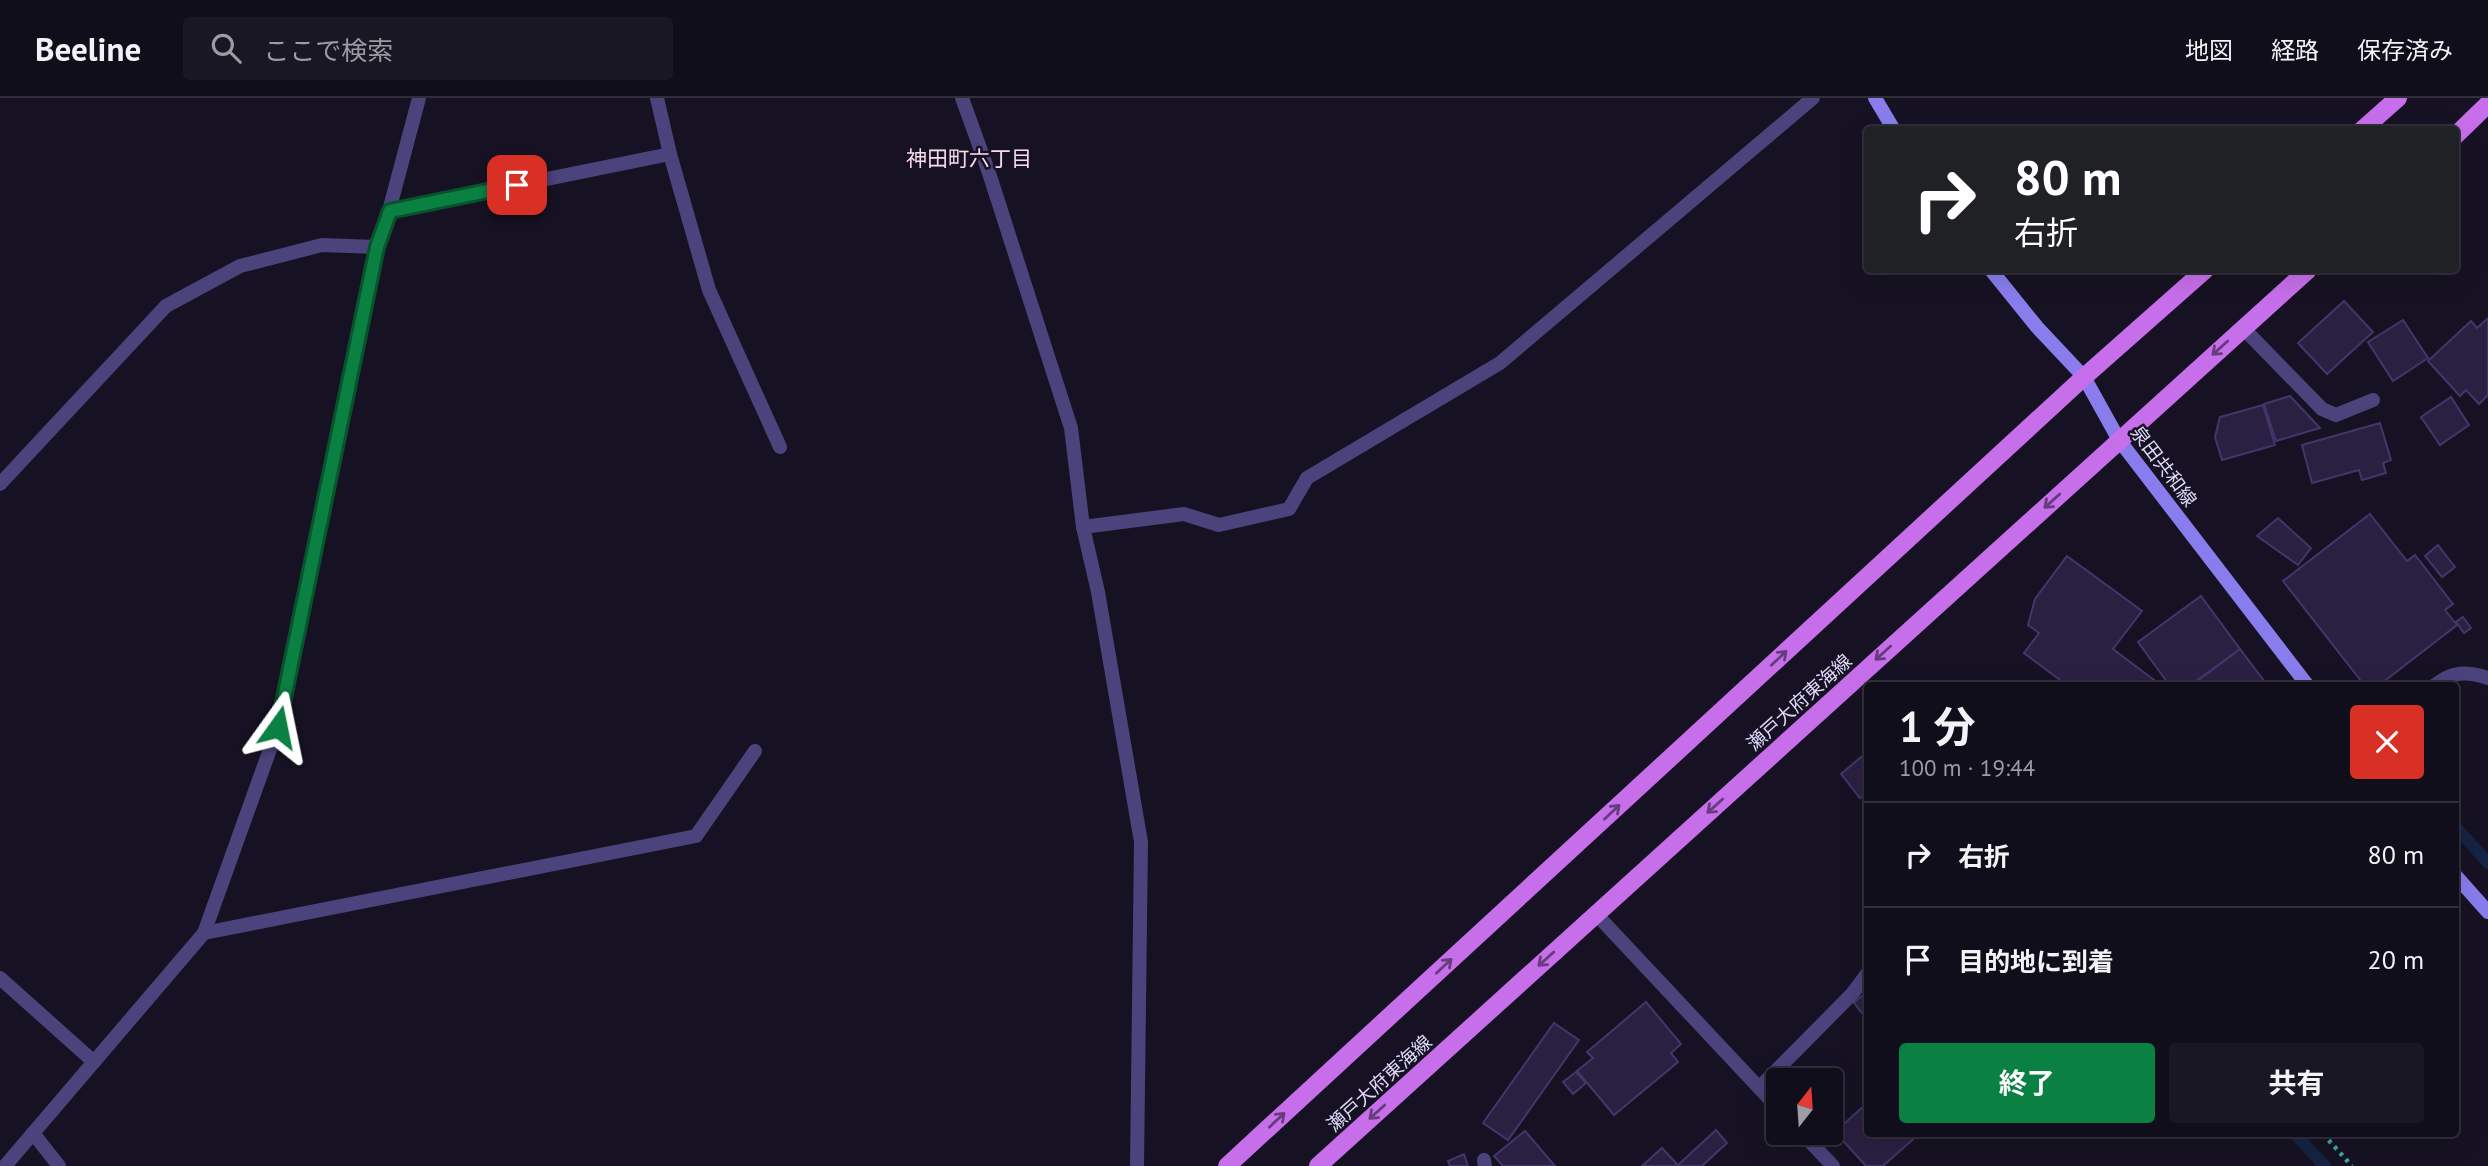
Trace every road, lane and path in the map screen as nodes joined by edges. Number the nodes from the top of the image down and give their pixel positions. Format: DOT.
graph roads {
  1 [pos="419,98"];
  2 [pos="657,98"];
  3 [pos="962,98"];
  4 [pos="1812,98"];
  5 [pos="1875,98"];
  6 [pos="2398,98"];
  7 [pos="2488,104"];
  8 [pos="1892,126"];
  9 [pos="2366,126"];
  10 [pos="2459,132"];
  11 [pos="670,154"];
  12 [pos="390,211"];
  13 [pos="377,247"];
  14 [pos="1993,273"];
  15 [pos="2202,273"];
  16 [pos="2305,273"];
  17 [pos="2243,328"];
  18 [pos="2084,377"];
  19 [pos="2373,400"];
  20 [pos="2119,440"];
  21 [pos="780,447"];
  22 [pos="0,484"];
  23 [pos="1083,527"];
  24 [pos="2488,678"];
  25 [pos="2305,682"];
  26 [pos="2439,682"];
  27 [pos="755,751"];
  28 [pos="2459,879"];
  29 [pos="2488,912"];
  30 [pos="1597,914"];
  31 [pos="204,933"];
  32 [pos="0,978"];
  33 [pos="1864,978"];
  34 [pos="94,1062"];
  35 [pos="1759,1088"];
  36 [pos="1766,1095"];
  37 [pos="33,1133"];
  38 [pos="2326,1137"];
  39 [pos="1813,1145"];
  40 [pos="5,1166"];
  41 [pos="59,1166"];
  42 [pos="1137,1166"];
  43 [pos="1227,1166"];
  44 [pos="1318,1166"];
  45 [pos="1833,1166"];
  46 [pos="2352,1166"];
  1 -- 12 [label="street"];
  2 -- 11 [label="street"];
  3 -- 23 [label="street"];
  4 -- 23 [label="street"];
  5 -- 8 [label="main road"];
  6 -- 9 [label="main road"];
  7 -- 10 [label="main road"];
  11 -- 12 [label="street"];
  11 -- 21 [label="street"];
  12 -- 13 [label="street"];
  13 -- 22 [label="street"];
  13 -- 31 [label="street"];
  14 -- 18 [label="main road, 泉田共和線"];
  15 -- 18 [label="main road"];
  16 -- 17 [label="main road, 瀬戸大府東海線"];
  17 -- 19 [label="street"];
  17 -- 20 [label="main road, 瀬戸大府東海線, one-way"];
  18 -- 20 [label="main road, 泉田共和線"];
  43 -- 18 [label="main road, one-way"];
  20 -- 25 [label="main road, 泉田共和線"];
  20 -- 30 [label="main road, 瀬戸大府東海線, one-way"];
  23 -- 42 [label="street"];
  24 -- 26 [label="street"];
  27 -- 31 [label="street"];
  28 -- 29 [label="main road"];
  30 -- 35 [label="street"];
  30 -- 44 [label="main road, 瀬戸大府東海線, one-way"];
  31 -- 34 [label="street"];
  32 -- 34 [label="street"];
  33 -- 35 [label="street"];
  34 -- 37 [label="street"];
  35 -- 36 [label="street"];
  37 -- 40 [label="street"];
  37 -- 41 [label="street"];
  38 -- 46 [label="path"];
  39 -- 45 [label="street"];
}
